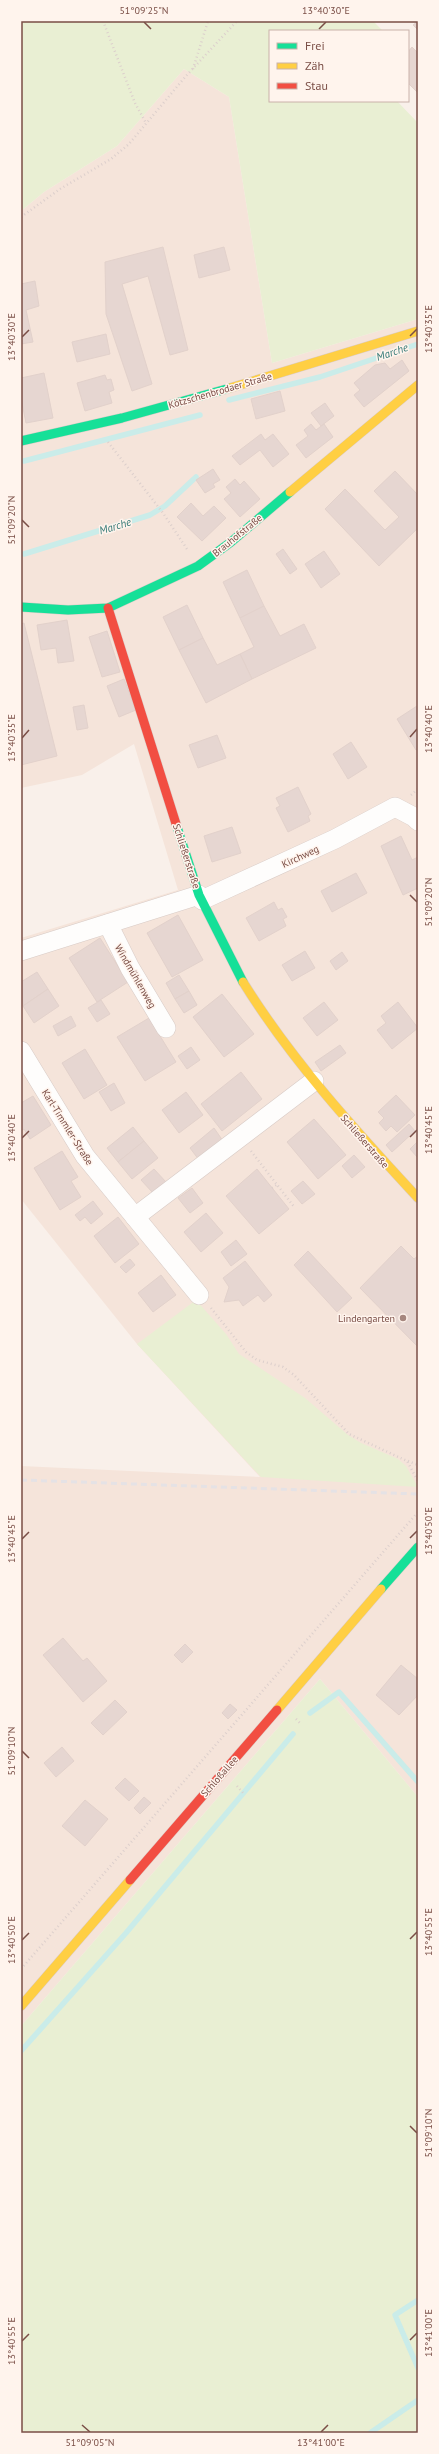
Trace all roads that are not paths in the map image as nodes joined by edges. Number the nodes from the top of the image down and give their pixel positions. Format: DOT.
graph roads {
  1 [pos="418,331"];
  2 [pos="418,384"];
  3 [pos="21,441"];
  4 [pos="21,607"];
  5 [pos="108,608"];
  6 [pos="418,822"];
  7 [pos="200,898"];
  8 [pos="108,924"];
  9 [pos="21,951"];
  10 [pos="166,1028"];
  11 [pos="21,1051"];
  12 [pos="314,1081"];
  13 [pos="418,1198"];
  14 [pos="135,1217"];
  15 [pos="199,1295"];
  16 [pos="418,1547"];
  17 [pos="21,2006"];
  1 -- 3 [label="street, Kötzschenbrodaer Straße"];
  2 -- 5 [label="street, Brauhofstraße"];
  4 -- 5 [label="street, Brauhofstraße"];
  5 -- 7 [label="street, Schließerstraße"];
  6 -- 7 [label="street, Kirchweg"];
  7 -- 8 [label="street"];
  7 -- 12 [label="street, Schließerstraße"];
  8 -- 9 [label="street"];
  8 -- 10 [label="street, Windmühlenweg"];
  11 -- 14 [label="street, Karl-Timmler-Straße"];
  12 -- 13 [label="street, Schließerstraße"];
  12 -- 14 [label="street"];
  14 -- 15 [label="street, Karl-Timmler-Straße"];
  16 -- 17 [label="street, Schloßallee"];
}
